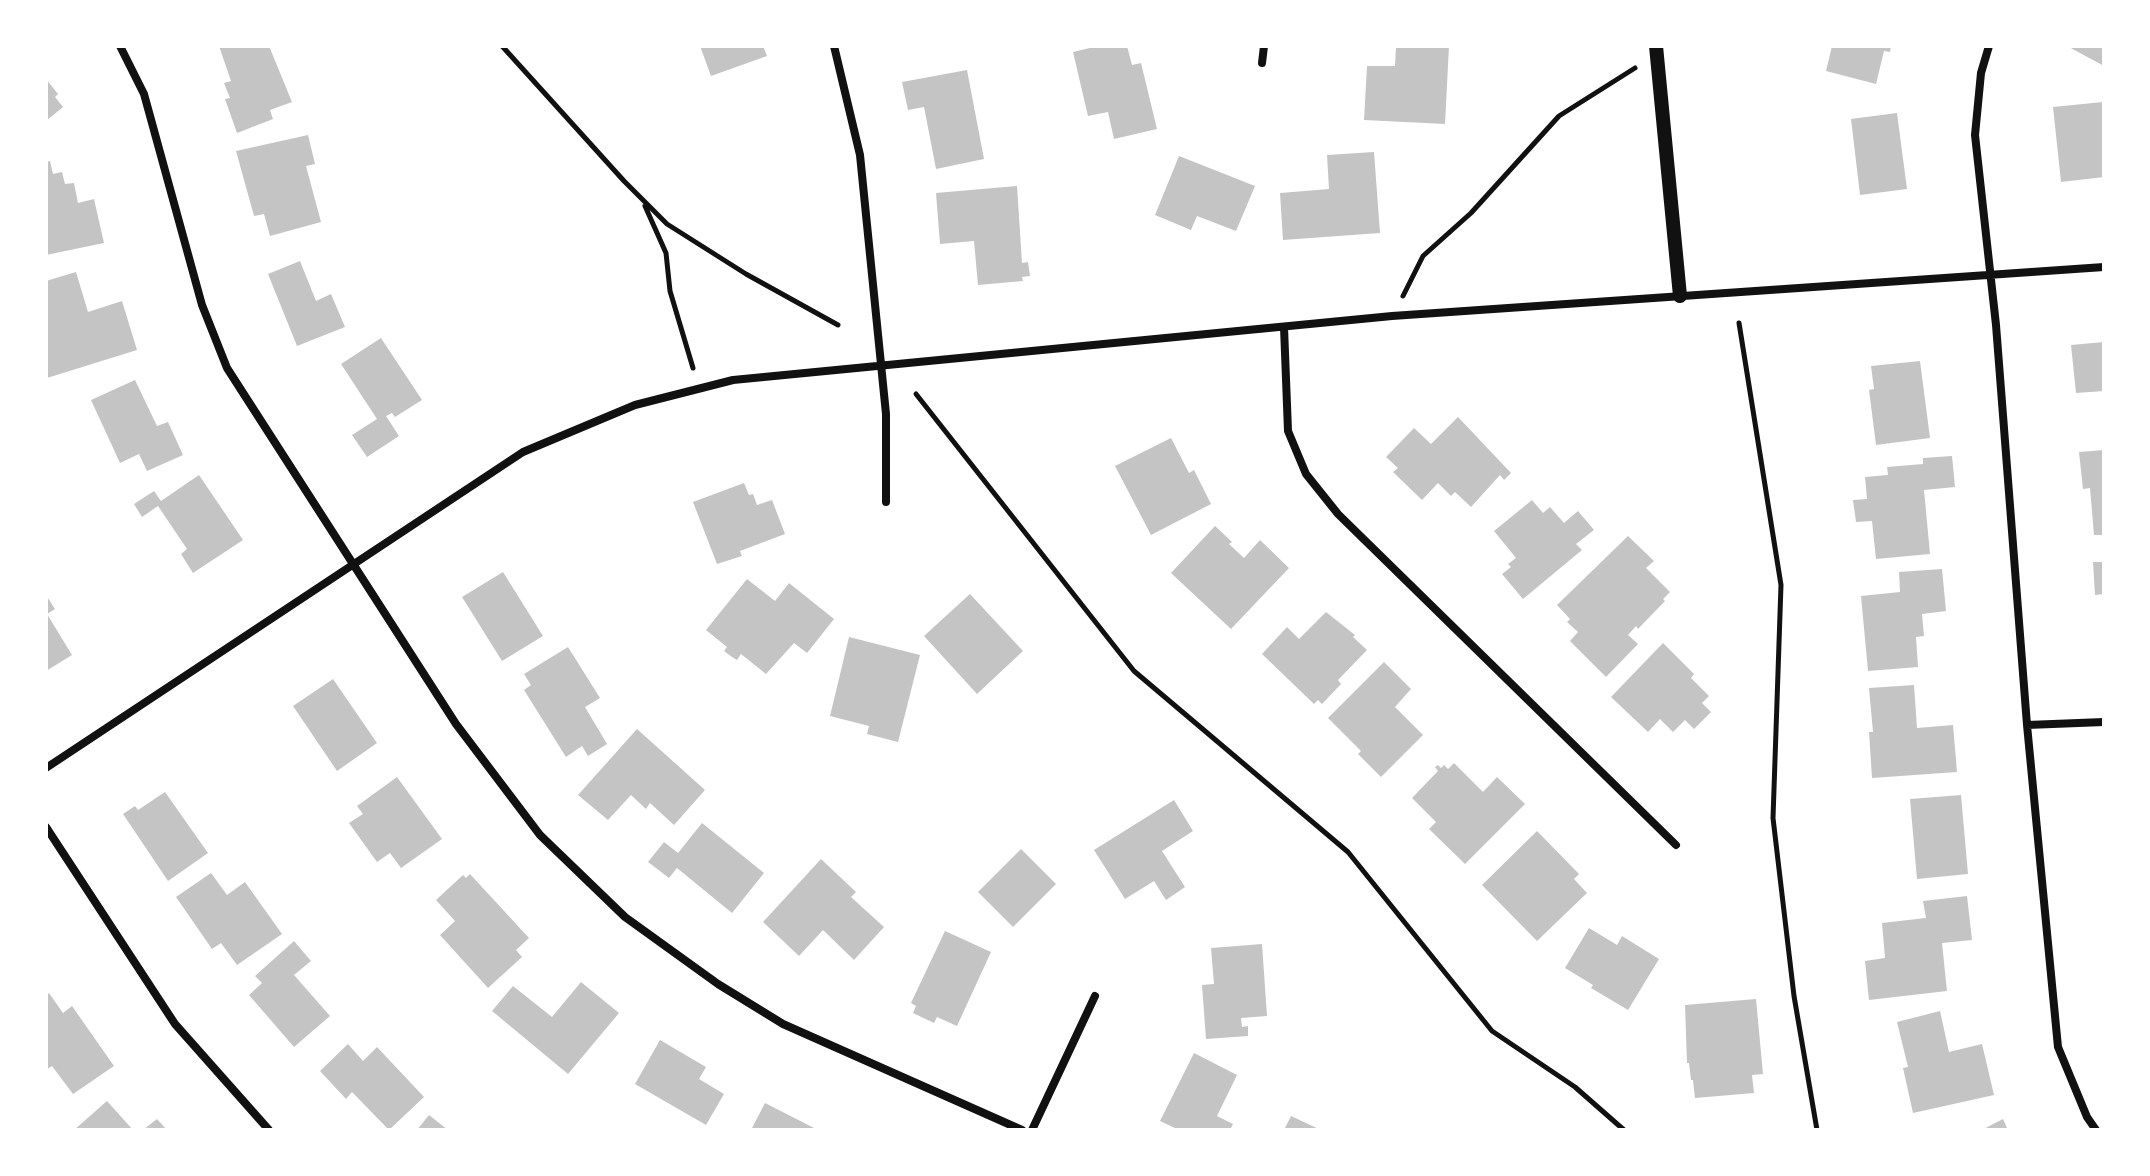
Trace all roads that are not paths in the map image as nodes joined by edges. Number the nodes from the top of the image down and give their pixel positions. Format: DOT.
graph roads {
  1 [pos="120,46"];
  2 [pos="834,46"];
  3 [pos="1264,46"];
  4 [pos="1989,46"];
  5 [pos="1656,50"];
  6 [pos="1262,63"];
  7 [pos="2104,267"];
  8 [pos="1989,274"];
  9 [pos="1680,296"];
  10 [pos="1284,327"];
  11 [pos="880,365"];
  12 [pos="886,502"];
  13 [pos="353,564"];
  14 [pos="2104,722"];
  15 [pos="2027,725"];
  16 [pos="46,768"];
  17 [pos="46,827"];
  18 [pos="1676,845"];
  19 [pos="1095,996"];
  20 [pos="269,1130"];
  21 [pos="1022,1130"];
  22 [pos="1032,1130"];
  23 [pos="2096,1130"];
  1 -- 13 [label="street"];
  2 -- 11 [label="street"];
  3 -- 6 [label="street"];
  4 -- 8 [label="street"];
  5 -- 9 [label="street"];
  7 -- 8 [label="street"];
  8 -- 9 [label="street"];
  8 -- 15 [label="street"];
  9 -- 10 [label="street"];
  10 -- 11 [label="street"];
  10 -- 18 [label="street"];
  11 -- 12 [label="street"];
  11 -- 13 [label="street"];
  13 -- 16 [label="street"];
  13 -- 21 [label="street"];
  14 -- 15 [label="street"];
  15 -- 23 [label="street"];
  17 -- 20 [label="street"];
  19 -- 22 [label="street"];
}
